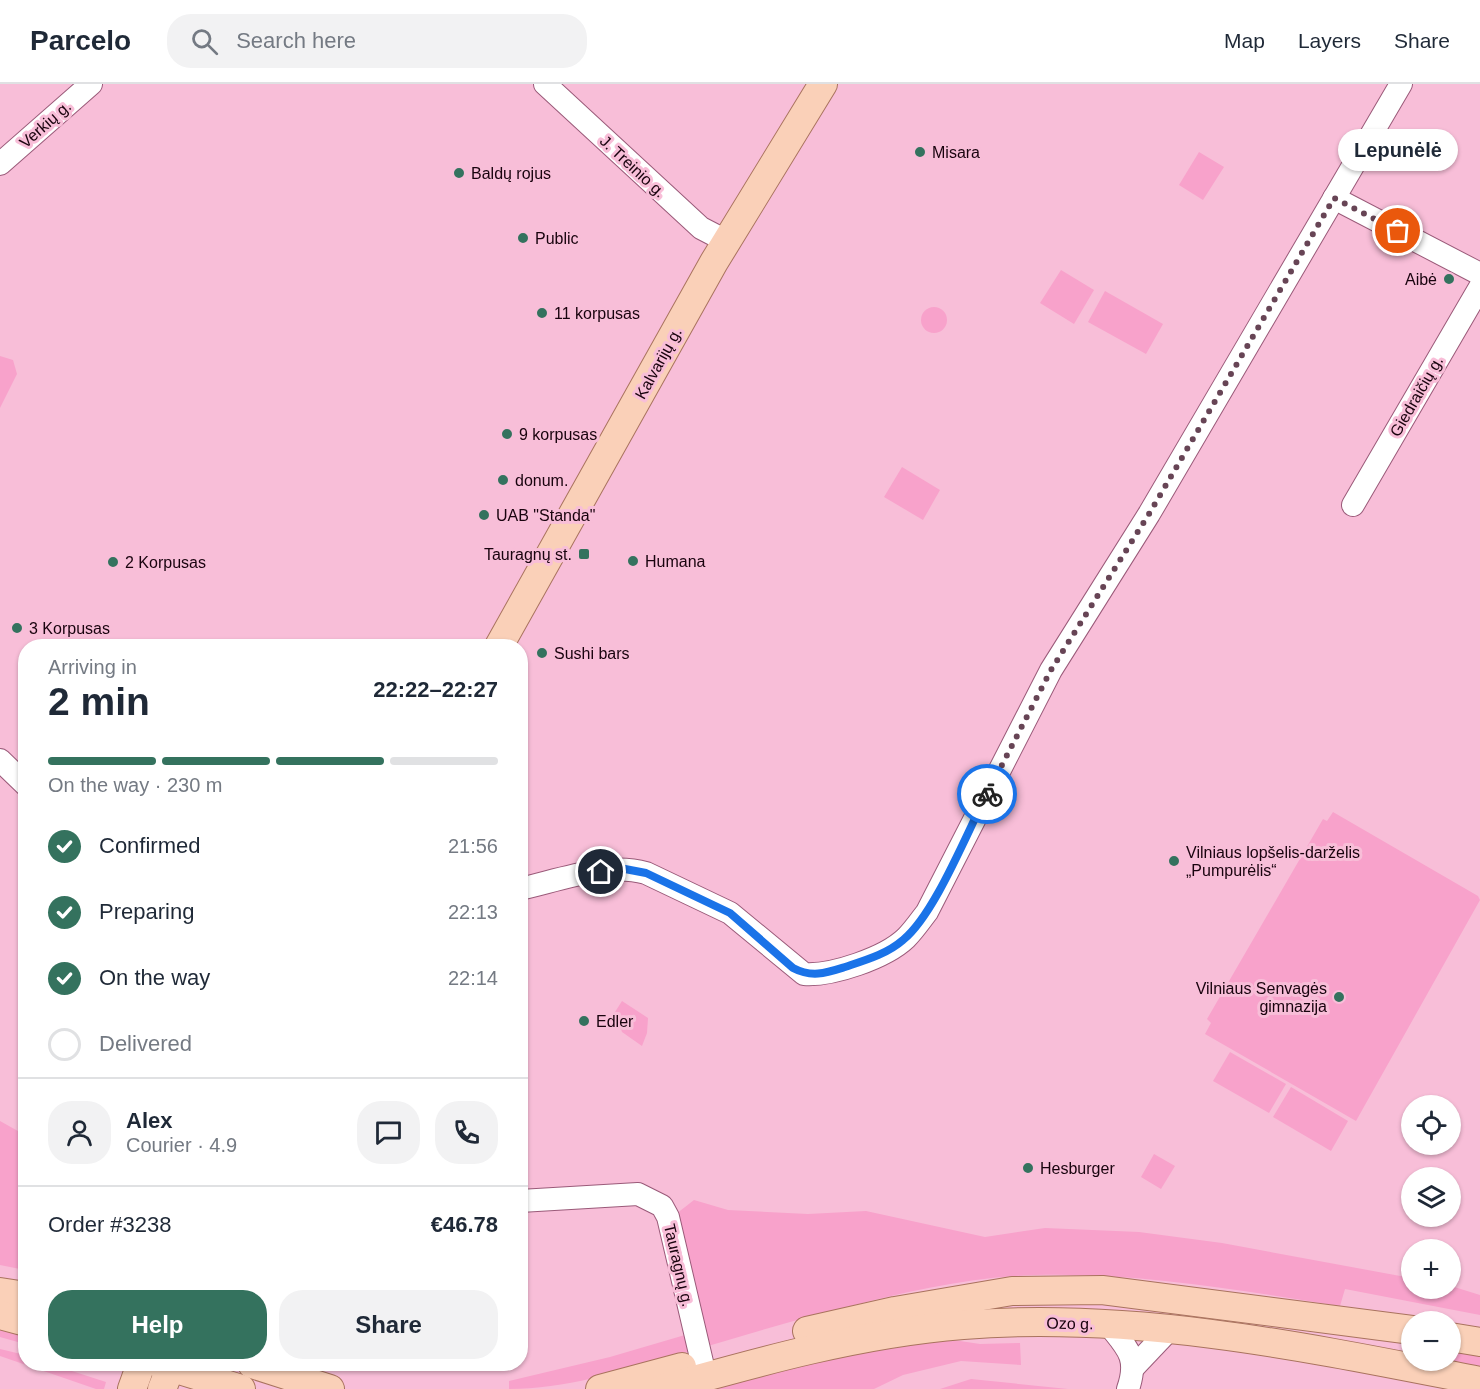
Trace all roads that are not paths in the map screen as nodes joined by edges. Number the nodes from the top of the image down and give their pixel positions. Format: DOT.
graph roads {
  1 [pos="91,84"];
  2 [pos="545,84"];
  3 [pos="823,84"];
  4 [pos="1401,84"];
  5 [pos="0,164"];
  6 [pos="1334,198"];
  7 [pos="726,241"];
  8 [pos="1480,274"];
  9 [pos="1480,287"];
  10 [pos="1353,506"];
  11 [pos="503,639"];
  12 [pos="0,760"];
  13 [pos="18,777"];
  14 [pos="528,887"];
  15 [pos="528,1201"];
  16 [pos="0,1292"];
  17 [pos="18,1295"];
  18 [pos="0,1316"];
  19 [pos="18,1320"];
  20 [pos="1108,1324"];
  21 [pos="1401,1328"];
  22 [pos="1169,1330"];
  23 [pos="1461,1338"];
  24 [pos="1480,1342"];
  25 [pos="702,1362"];
  26 [pos="138,1371"];
  27 [pos="166,1371"];
  28 [pos="274,1371"];
  29 [pos="1131,1379"];
  30 [pos="1480,1381"];
  31 [pos="132,1389"];
  32 [pos="241,1389"];
  33 [pos="330,1389"];
  34 [pos="600,1389"];
  35 [pos="662,1389"];
  1 -- 5 [label="street, Verkių g."];
  2 -- 7 [label="street, J. Treinio g."];
  3 -- 7 [label="main road, Kalvarijų g."];
  4 -- 6 [label="street"];
  6 -- 8 [label="street"];
  6 -- 14 [label="street"];
  7 -- 11 [label="main road, Kalvarijų g."];
  9 -- 10 [label="street, Giedraičių g."];
  12 -- 13 [label="street"];
  15 -- 25 [label="street, Tauragnų g."];
  16 -- 17 [label="main road"];
  18 -- 19 [label="main road"];
  20 -- 22 [label="main road, Ozo g."];
  20 -- 29 [label="street"];
  20 -- 35 [label="main road, Ozo g."];
  21 -- 25 [label="main road, Ozo g."];
  22 -- 29 [label="street"];
  22 -- 30 [label="main road, Ozo g."];
  23 -- 24 [label="main road"];
  25 -- 34 [label="main road, Ozo g."];
  26 -- 31 [label="main road"];
  27 -- 32 [label="main road"];
  28 -- 33 [label="main road"];
}
